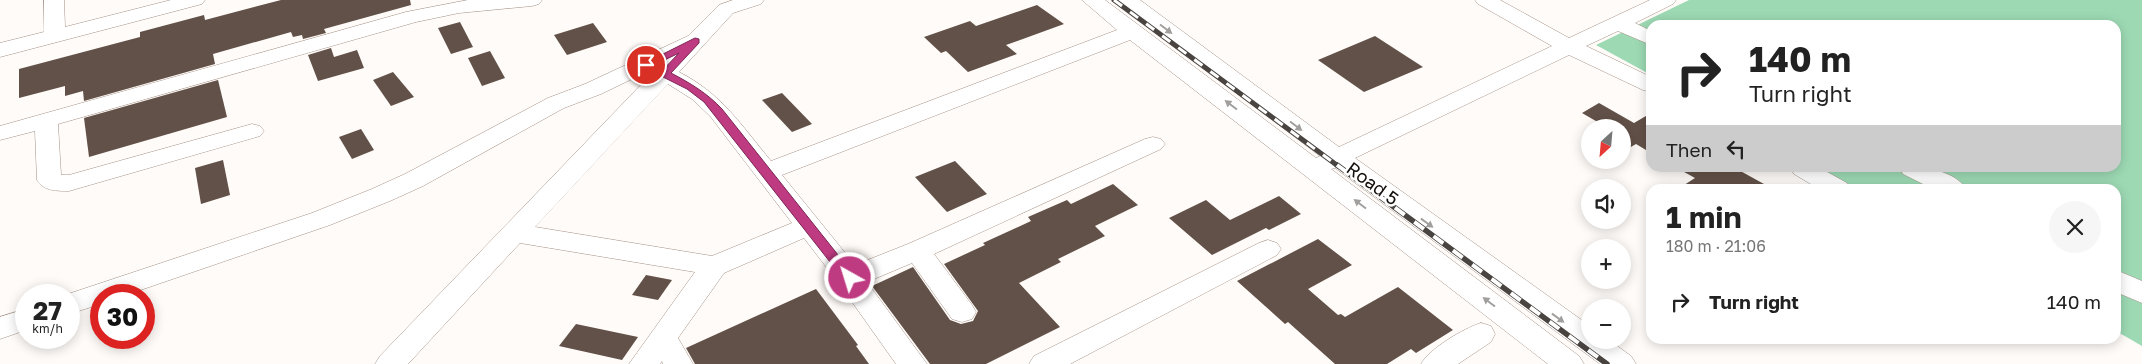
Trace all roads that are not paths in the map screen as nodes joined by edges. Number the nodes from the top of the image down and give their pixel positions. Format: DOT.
graph roads {
  1 [pos="54,0"];
  2 [pos="195,0"];
  3 [pos="532,0"];
  4 [pos="754,0"];
  5 [pos="1092,0"];
  6 [pos="1126,0"];
  7 [pos="1485,0"];
  8 [pos="1666,0"];
  9 [pos="160,4"];
  10 [pos="722,4"];
  11 [pos="1619,23"];
  12 [pos="1134,31"];
  13 [pos="55,36"];
  14 [pos="1646,36"];
  15 [pos="695,41"];
  16 [pos="1568,46"];
  17 [pos="0,50"];
  18 [pos="665,74"];
  19 [pos="1646,83"];
  20 [pos="46,120"];
  21 [pos="252,131"];
  22 [pos="0,132"];
  23 [pos="1153,144"];
  24 [pos="1338,158"];
  25 [pos="1313,168"];
  26 [pos="766,172"];
  27 [pos="1810,172"];
  28 [pos="1920,172"];
  29 [pos="1830,184"];
  30 [pos="1944,184"];
  31 [pos="809,226"];
  32 [pos="514,234"];
  33 [pos="1268,249"];
  34 [pos="917,252"];
  35 [pos="714,266"];
  36 [pos="850,278"];
  37 [pos="2121,282"];
  38 [pos="2142,293"];
  39 [pos="80,300"];
  40 [pos="962,312"];
  41 [pos="15,323"];
  42 [pos="0,328"];
  43 [pos="1481,334"];
  44 [pos="663,337"];
  45 [pos="390,364"];
  46 [pos="644,364"];
  47 [pos="678,364"];
  48 [pos="912,364"];
  49 [pos="1044,364"];
  50 [pos="1436,364"];
  51 [pos="1569,364"];
  52 [pos="1621,364"];
  1 -- 13 [label="street"];
  2 -- 9 [label="street"];
  3 -- 20 [label="street"];
  4 -- 10 [label="street"];
  5 -- 12 [label="street, Road 5"];
  6 -- 24 [label="street, Road 5, one-way"];
  7 -- 16 [label="street"];
  8 -- 11 [label="street"];
  9 -- 13 [label="street"];
  10 -- 15 [label="street"];
  11 -- 14 [label="street"];
  11 -- 16 [label="street"];
  25 -- 12 [label="street, Road 5, one-way"];
  12 -- 26 [label="street"];
  13 -- 17 [label="street"];
  15 -- 18 [label="street"];
  15 -- 39 [label="street"];
  16 -- 19 [label="street"];
  16 -- 24 [label="street"];
  18 -- 26 [label="street"];
  18 -- 32 [label="street"];
  20 -- 21 [label="street"];
  20 -- 22 [label="street"];
  23 -- 34 [label="street"];
  24 -- 25 [label="street"];
  24 -- 52 [label="street, Road 5, one-way"];
  51 -- 25 [label="street, Road 5, one-way"];
  26 -- 31 [label="street"];
  27 -- 29 [label="street"];
  28 -- 30 [label="street"];
  31 -- 35 [label="street"];
  31 -- 36 [label="street"];
  32 -- 35 [label="street"];
  32 -- 45 [label="street"];
  33 -- 49 [label="street"];
  34 -- 36 [label="street"];
  34 -- 40 [label="street"];
  35 -- 44 [label="street"];
  36 -- 48 [label="street"];
  37 -- 38 [label="street"];
  41 -- 42 [label="street"];
  43 -- 50 [label="street"];
  44 -- 46 [label="street"];
  44 -- 47 [label="street"];
}
